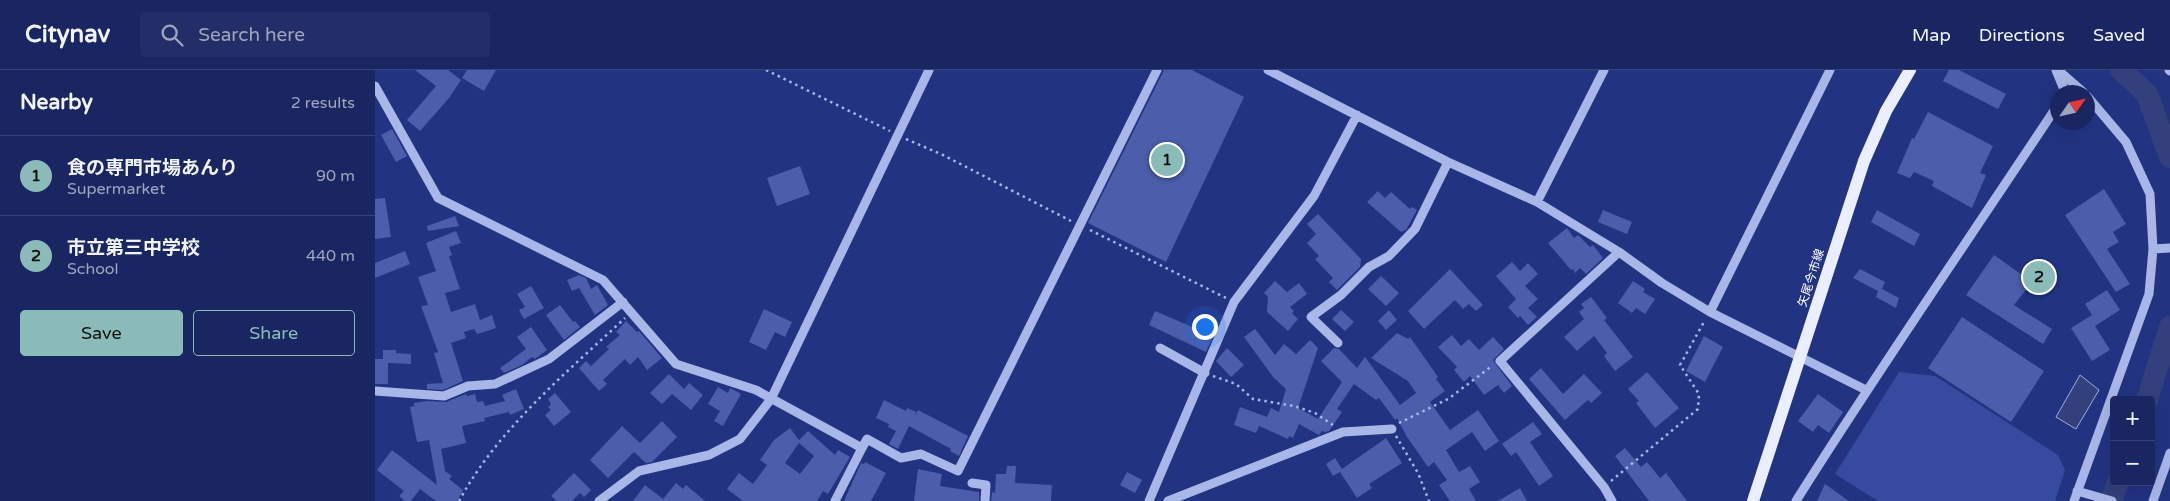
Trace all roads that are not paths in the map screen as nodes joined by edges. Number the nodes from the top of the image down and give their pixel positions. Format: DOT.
graph roads {
  1 [pos="929,70"];
  2 [pos="1157,70"];
  3 [pos="1268,70"];
  4 [pos="1604,70"];
  5 [pos="1830,70"];
  6 [pos="1910,70"];
  7 [pos="2057,70"];
  8 [pos="2062,85"];
  9 [pos="2075,85"];
  10 [pos="375,86"];
  11 [pos="2095,105"];
  12 [pos="1357,115"];
  13 [pos="2050,117"];
  14 [pos="1448,162"];
  15 [pos="1537,202"];
  16 [pos="2170,248"];
  17 [pos="2153,249"];
  18 [pos="1619,252"];
  19 [pos="623,302"];
  20 [pos="1710,312"];
  21 [pos="1338,343"];
  22 [pos="1160,348"];
  23 [pos="1800,357"];
  24 [pos="1205,373"];
  25 [pos="1865,390"];
  26 [pos="375,392"];
  27 [pos="771,398"];
  28 [pos="1392,430"];
  29 [pos="862,448"];
  30 [pos="2170,453"];
  31 [pos="972,483"];
  32 [pos="2080,492"];
  33 [pos="599,501"];
  34 [pos="835,501"];
  35 [pos="985,501"];
  36 [pos="1149,501"];
  37 [pos="1168,501"];
  38 [pos="1612,501"];
  39 [pos="1753,501"];
  40 [pos="1796,501"];
  41 [pos="2074,501"];
  42 [pos="2112,501"];
  43 [pos="2153,501"];
  1 -- 27 [label="street"];
  2 -- 29 [label="street"];
  3 -- 12 [label="street"];
  4 -- 15 [label="street"];
  5 -- 20 [label="street"];
  6 -- 23 [label="main road, 矢尾今市線"];
  7 -- 8 [label="street"];
  7 -- 9 [label="street"];
  10 -- 19 [label="street"];
  11 -- 17 [label="street"];
  12 -- 14 [label="street"];
  12 -- 24 [label="street"];
  13 -- 25 [label="street"];
  14 -- 15 [label="street"];
  14 -- 21 [label="street"];
  15 -- 18 [label="street"];
  16 -- 17 [label="street"];
  17 -- 32 [label="street"];
  18 -- 20 [label="street"];
  18 -- 38 [label="street"];
  19 -- 26 [label="street"];
  19 -- 27 [label="street"];
  20 -- 23 [label="street"];
  22 -- 24 [label="street"];
  23 -- 25 [label="street"];
  23 -- 39 [label="main road, 矢尾今市線"];
  24 -- 36 [label="street"];
  25 -- 40 [label="street"];
  27 -- 29 [label="street"];
  27 -- 33 [label="street"];
  28 -- 37 [label="street"];
  29 -- 34 [label="street"];
  30 -- 43 [label="street"];
  31 -- 35 [label="street"];
  32 -- 41 [label="street"];
  32 -- 42 [label="street"];
}
